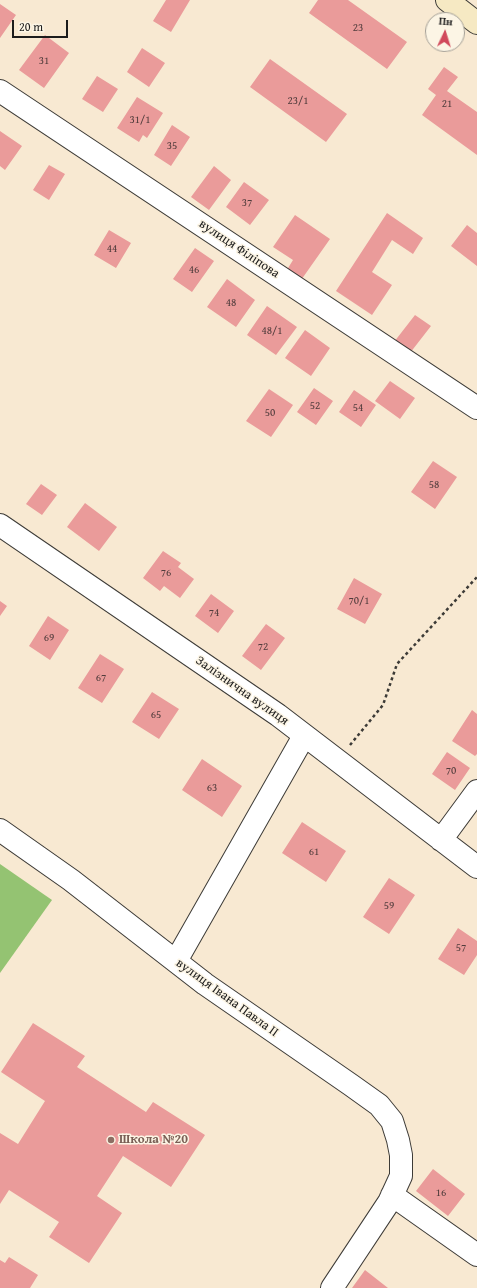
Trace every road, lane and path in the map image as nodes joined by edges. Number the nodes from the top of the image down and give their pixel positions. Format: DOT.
graph roads {
  1 [pos="447,0"];
  2 [pos="477,23"];
  3 [pos="0,91"];
  4 [pos="477,408"];
  5 [pos="0,525"];
  6 [pos="477,577"];
  7 [pos="304,736"];
  8 [pos="336,760"];
  9 [pos="477,791"];
  10 [pos="0,830"];
  11 [pos="441,840"];
  12 [pos="477,867"];
  13 [pos="176,961"];
  14 [pos="392,1195"];
  15 [pos="477,1255"];
  16 [pos="332,1288"];
  1 -- 2 [label="main road"];
  3 -- 4 [label="street, вулиця Філіпова"];
  5 -- 7 [label="street, Залізнична вулиця"];
  6 -- 8 [label="path"];
  7 -- 8 [label="street, Залізнична вулиця"];
  7 -- 13 [label="street"];
  8 -- 11 [label="street, Залізнична вулиця"];
  9 -- 11 [label="street"];
  10 -- 13 [label="street, вулиця Івана Павла II"];
  11 -- 12 [label="street, Залізнична вулиця"];
  13 -- 14 [label="street, вулиця Івана Павла II"];
  14 -- 15 [label="street"];
  14 -- 16 [label="street, вулиця Івана Павла II"];
}
